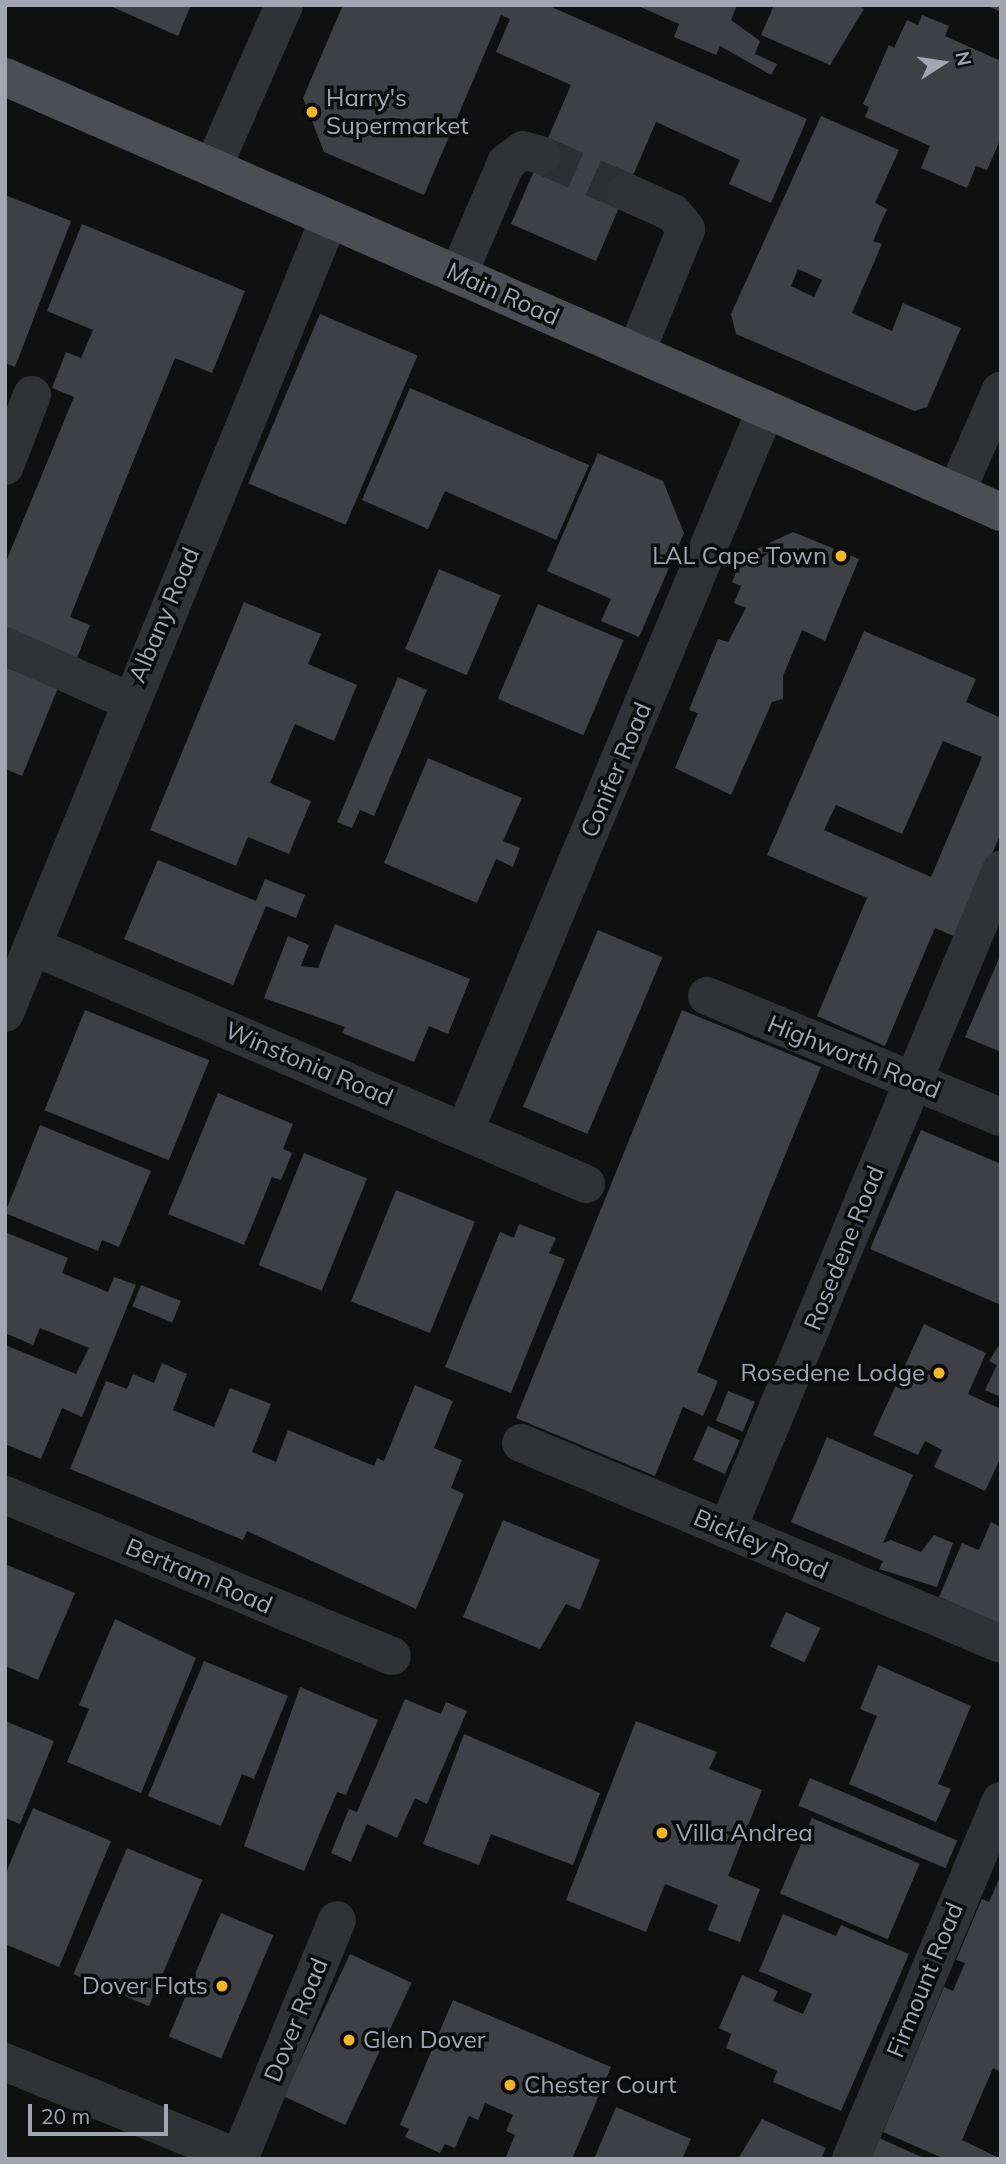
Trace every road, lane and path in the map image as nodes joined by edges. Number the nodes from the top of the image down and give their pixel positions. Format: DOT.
graph roads {
  1 [pos="284,5"];
  2 [pos="5,77"];
  3 [pos="541,155"];
  4 [pos="213,167"];
  5 [pos="626,192"];
  6 [pos="329,219"];
  7 [pos="458,275"];
  8 [pos="636,352"];
  9 [pos="1001,390"];
  10 [pos="32,395"];
  11 [pos="766,409"];
  12 [pos="5,466"];
  13 [pos="956,492"];
  14 [pos="1001,512"];
  15 [pos="5,646"];
  16 [pos="129,701"];
  17 [pos="1001,870"];
  18 [pos="32,946"];
  19 [pos="707,996"];
  20 [pos="5,1013"];
  21 [pos="912,1082"];
  22 [pos="1001,1117"];
  23 [pos="465,1130"];
  24 [pos="586,1184"];
  25 [pos="521,1443"];
  26 [pos="5,1495"];
  27 [pos="727,1530"];
  28 [pos="1001,1644"];
  29 [pos="392,1656"];
  30 [pos="1001,1801"];
  31 [pos="337,1920"];
  32 [pos="5,2062"];
  33 [pos="240,2159"];
  34 [pos="851,2159"];
  1 -- 4 [label="street"];
  2 -- 4 [label="main road, Main Road"];
  3 -- 7 [label="street"];
  4 -- 6 [label="main road, Main Road"];
  5 -- 8 [label="street"];
  6 -- 7 [label="main road, Main Road"];
  6 -- 16 [label="street, Albany Road"];
  7 -- 8 [label="main road, Main Road"];
  8 -- 11 [label="main road, Main Road"];
  9 -- 13 [label="street"];
  10 -- 12 [label="street"];
  11 -- 13 [label="main road, Main Road"];
  11 -- 23 [label="street, Conifer Road"];
  13 -- 14 [label="main road, Main Road"];
  15 -- 16 [label="street"];
  16 -- 18 [label="street, Albany Road"];
  17 -- 21 [label="street, Rosedene Road"];
  18 -- 20 [label="street, Albany Road"];
  18 -- 23 [label="street, Winstonia Road"];
  19 -- 21 [label="street, Highworth Road"];
  21 -- 22 [label="street, Highworth Road"];
  21 -- 27 [label="street, Rosedene Road"];
  23 -- 24 [label="street, Winstonia Road"];
  25 -- 27 [label="street, Bickley Road"];
  26 -- 29 [label="street, Bertram Road"];
  27 -- 28 [label="street, Bickley Road"];
  30 -- 34 [label="street, Firmount Road"];
  31 -- 33 [label="street, Dover Road"];
  32 -- 33 [label="street"];
}
